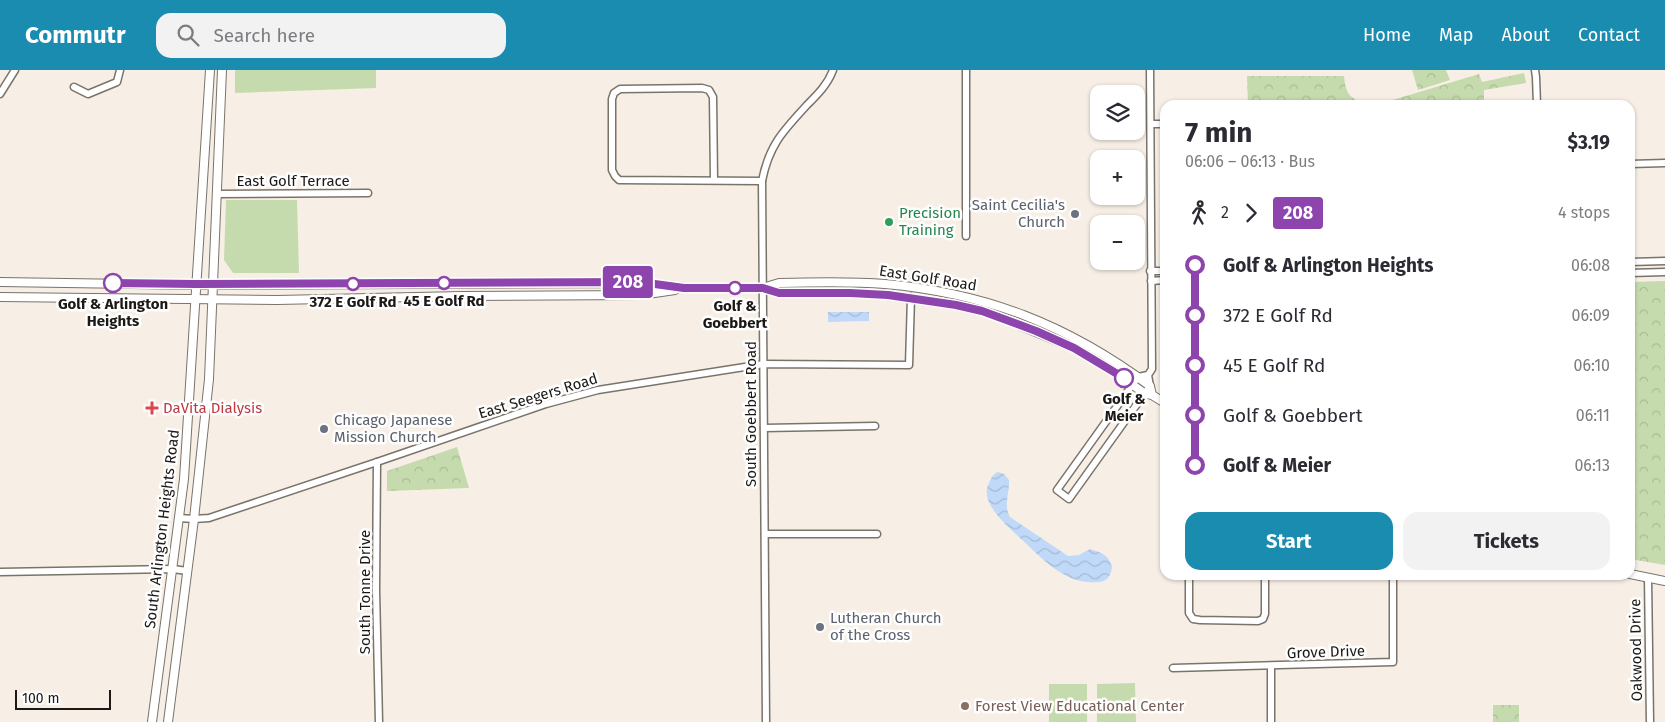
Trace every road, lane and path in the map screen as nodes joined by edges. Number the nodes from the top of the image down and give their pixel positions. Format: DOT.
graph roads {
  1 [pos="16,70"];
  2 [pos="120,70"];
  3 [pos="210,70"];
  4 [pos="222,70"];
  5 [pos="833,70"];
  6 [pos="966,70"];
  7 [pos="1150,70"];
  8 [pos="1535,70"];
  9 [pos="74,87"];
  10 [pos="0,94"];
  11 [pos="1537,100"];
  12 [pos="1151,124"];
  13 [pos="1160,124"];
  14 [pos="1665,163"];
  15 [pos="1635,164"];
  16 [pos="714,180"];
  17 [pos="762,181"];
  18 [pos="368,193"];
  19 [pos="217,194"];
  20 [pos="966,236"];
  21 [pos="1665,261"];
  22 [pos="1635,262"];
  23 [pos="1150,271"];
  24 [pos="1160,271"];
  25 [pos="1665,272"];
  26 [pos="1635,273"];
  27 [pos="1160,280"];
  28 [pos="1150,281"];
  29 [pos="0,282"];
  30 [pos="197,284"];
  31 [pos="213,284"];
  32 [pos="684,288"];
  33 [pos="763,288"];
  34 [pos="0,297"];
  35 [pos="911,297"];
  36 [pos="196,300"];
  37 [pos="212,300"];
  38 [pos="764,364"];
  39 [pos="1148,376"];
  40 [pos="1138,378"];
  41 [pos="1132,385"];
  42 [pos="1150,386"];
  43 [pos="1148,394"];
  44 [pos="1160,400"];
  45 [pos="875,426"];
  46 [pos="764,428"];
  47 [pos="377,462"];
  48 [pos="180,518"];
  49 [pos="194,519"];
  50 [pos="765,534"];
  51 [pos="878,534"];
  52 [pos="173,568"];
  53 [pos="187,571"];
  54 [pos="0,572"];
  55 [pos="1635,575"];
  56 [pos="1648,578"];
  57 [pos="1189,580"];
  58 [pos="1265,580"];
  59 [pos="1393,580"];
  60 [pos="1665,581"];
  61 [pos="1271,666"];
  62 [pos="1173,668"];
  63 [pos="152,722"];
  64 [pos="168,722"];
  65 [pos="378,722"];
  66 [pos="766,722"];
  67 [pos="1271,722"];
  68 [pos="1650,722"];
  1 -- 10 [label="street"];
  2 -- 9 [label="street"];
  3 -- 30 [label="main road, South Arlington Heights Road"];
  4 -- 19 [label="main road, South Arlington Heights Road"];
  5 -- 17 [label="street, South Goebbert Road"];
  6 -- 20 [label="street"];
  7 -- 12 [label="street"];
  8 -- 11 [label="street"];
  12 -- 13 [label="street"];
  12 -- 23 [label="street"];
  14 -- 15 [label="street"];
  16 -- 16 [label="street"];
  16 -- 17 [label="street"];
  17 -- 33 [label="street, South Goebbert Road"];
  18 -- 19 [label="street, East Golf Terrace"];
  19 -- 31 [label="main road, South Arlington Heights Road"];
  21 -- 22 [label="street"];
  23 -- 24 [label="street"];
  23 -- 28 [label="street"];
  25 -- 26 [label="street"];
  27 -- 28 [label="street"];
  28 -- 39 [label="street"];
  29 -- 30 [label="main road, East Golf Road"];
  30 -- 31 [label="main road, East Golf Road"];
  30 -- 36 [label="main road, South Arlington Heights Road"];
  31 -- 32 [label="main road, East Golf Road"];
  31 -- 37 [label="main road, South Arlington Heights Road"];
  32 -- 33 [label="main road, East Golf Road"];
  32 -- 37 [label="main road, East Golf Road"];
  33 -- 35 [label="main road, East Golf Road"];
  33 -- 38 [label="street, South Goebbert Road"];
  33 -- 40 [label="main road, East Golf Road"];
  34 -- 36 [label="main road, East Golf Road"];
  35 -- 38 [label="street, East Seegers Road"];
  35 -- 41 [label="main road, East Golf Road"];
  36 -- 37 [label="main road, East Golf Road"];
  36 -- 48 [label="main road, South Arlington Heights Road"];
  37 -- 49 [label="main road, South Arlington Heights Road"];
  38 -- 46 [label="street, South Goebbert Road"];
  38 -- 47 [label="street, East Seegers Road"];
  39 -- 40 [label="street"];
  39 -- 42 [label="street"];
  40 -- 41 [label="street"];
  40 -- 42 [label="main road, East Golf Road"];
  41 -- 43 [label="main road, East Golf Road"];
  41 -- 43 [label="street"];
  42 -- 43 [label="main road"];
  43 -- 44 [label="main road, East Golf Road"];
  45 -- 46 [label="street"];
  46 -- 50 [label="street, South Goebbert Road"];
  47 -- 49 [label="street, East Seegers Road"];
  47 -- 65 [label="street, South Tonne Drive"];
  48 -- 49 [label="street, East Seegers Road"];
  48 -- 52 [label="main road, South Arlington Heights Road"];
  49 -- 53 [label="main road, South Arlington Heights Road"];
  50 -- 51 [label="street"];
  50 -- 66 [label="street, South Goebbert Road"];
  52 -- 53 [label="street"];
  52 -- 54 [label="street"];
  52 -- 63 [label="main road, South Arlington Heights Road"];
  53 -- 64 [label="main road, South Arlington Heights Road"];
  55 -- 56 [label="main road"];
  56 -- 60 [label="main road"];
  56 -- 68 [label="street, Oakwood Drive"];
  57 -- 58 [label="street"];
  59 -- 61 [label="street, Grove Drive"];
  61 -- 62 [label="street, Grove Drive"];
  61 -- 67 [label="street"];
}
